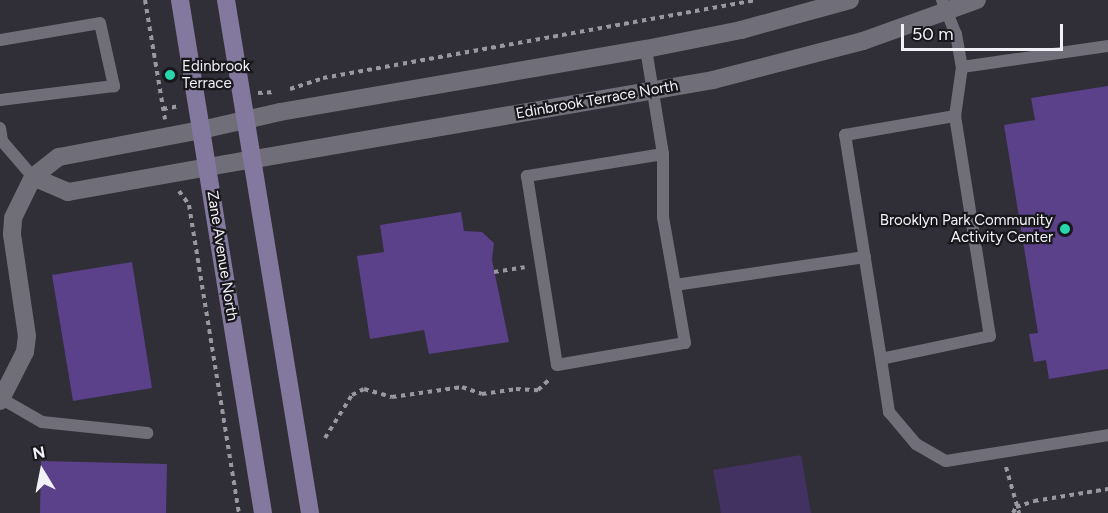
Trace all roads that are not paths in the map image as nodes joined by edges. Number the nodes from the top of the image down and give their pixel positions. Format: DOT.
graph roads {
  1 [pos="180,0"];
  2 [pos="226,0"];
  3 [pos="850,0"];
  4 [pos="977,0"];
  5 [pos="944,6"];
  6 [pos="0,40"];
  7 [pos="1108,46"];
  8 [pos="646,49"];
  9 [pos="962,67"];
  10 [pos="653,90"];
  11 [pos="0,100"];
  12 [pos="955,116"];
  13 [pos="245,120"];
  14 [pos="0,128"];
  15 [pos="201,130"];
  16 [pos="1,142"];
  17 [pos="663,154"];
  18 [pos="252,160"];
  19 [pos="208,167"];
  20 [pos="33,177"];
  21 [pos="865,257"];
  22 [pos="675,285"];
  23 [pos="881,359"];
  24 [pos="1,400"];
  25 [pos="147,434"];
  26 [pos="1108,435"];
  27 [pos="263,513"];
  28 [pos="310,513"];
  1 -- 15 [label="main road, Zane Avenue North"];
  2 -- 13 [label="main road"];
  3 -- 8 [label="street"];
  4 -- 5 [label="street, Edinbrook Terrace North"];
  5 -- 9 [label="lane"];
  5 -- 10 [label="street, Edinbrook Terrace North"];
  6 -- 11 [label="lane"];
  7 -- 9 [label="lane"];
  8 -- 10 [label="lane"];
  8 -- 13 [label="street"];
  9 -- 12 [label="lane"];
  10 -- 17 [label="lane"];
  10 -- 18 [label="street, Edinbrook Terrace North"];
  12 -- 21 [label="lane"];
  12 -- 23 [label="lane"];
  13 -- 15 [label="street"];
  13 -- 18 [label="main road"];
  14 -- 16 [label="lane"];
  15 -- 19 [label="main road, Zane Avenue North"];
  15 -- 20 [label="street"];
  16 -- 20 [label="lane"];
  17 -- 22 [label="lane"];
  17 -- 22 [label="lane"];
  18 -- 19 [label="street, Edinbrook Terrace North"];
  18 -- 28 [label="main road"];
  19 -- 20 [label="street, Edinbrook Terrace North"];
  19 -- 27 [label="main road, Zane Avenue North"];
  20 -- 24 [label="street"];
  21 -- 22 [label="lane"];
  21 -- 23 [label="lane"];
  23 -- 26 [label="lane"];
  24 -- 25 [label="lane"];
}
